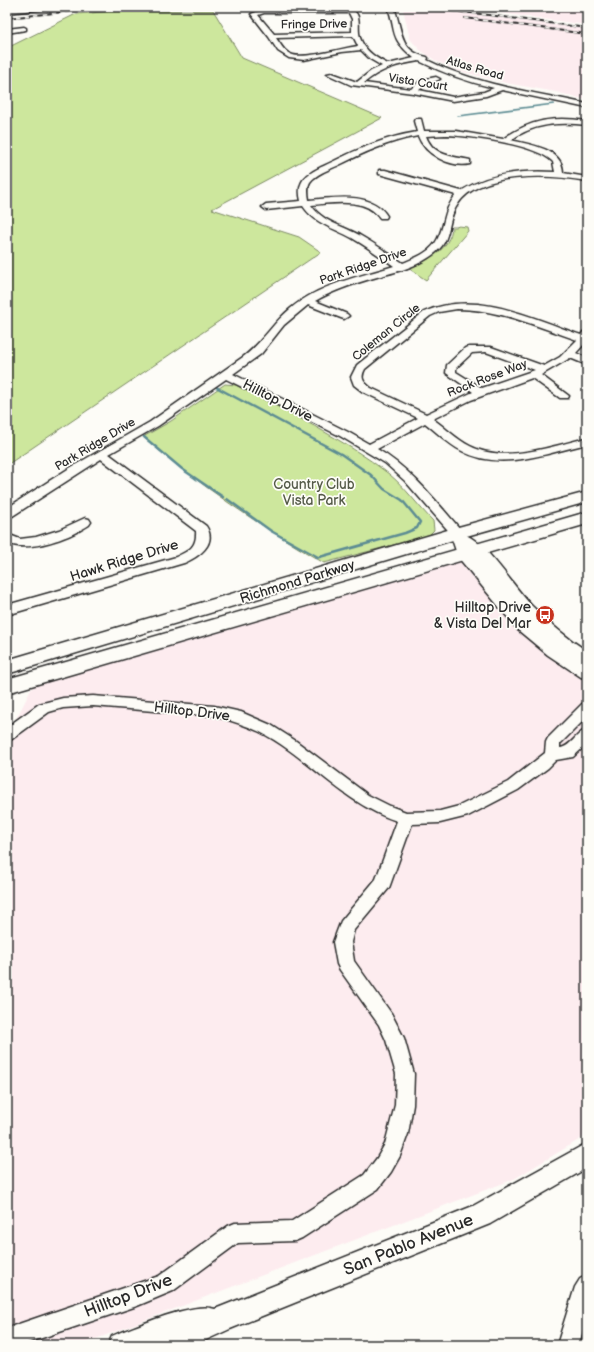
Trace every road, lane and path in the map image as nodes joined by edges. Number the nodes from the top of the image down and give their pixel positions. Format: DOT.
graph roads {
  1 [pos="46,7"];
  2 [pos="391,7"];
  3 [pos="7,11"];
  4 [pos="24,29"];
  5 [pos="7,31"];
  6 [pos="356,34"];
  7 [pos="272,36"];
  8 [pos="407,38"];
  9 [pos="362,48"];
  10 [pos="423,58"];
  11 [pos="387,66"];
  12 [pos="330,74"];
  13 [pos="436,79"];
  14 [pos="358,84"];
  15 [pos="502,87"];
  16 [pos="412,91"];
  17 [pos="587,102"];
  18 [pos="587,106"];
  19 [pos="418,121"];
  20 [pos="587,123"];
  21 [pos="422,134"];
  22 [pos="505,141"];
  23 [pos="467,162"];
  24 [pos="382,172"];
  25 [pos="559,174"];
  26 [pos="587,179"];
  27 [pos="462,194"];
  28 [pos="306,203"];
  29 [pos="266,207"];
  30 [pos="383,216"];
  31 [pos="402,267"];
  32 [pos="307,301"];
  33 [pos="344,316"];
  34 [pos="586,337"];
  35 [pos="569,354"];
  36 [pos="587,362"];
  37 [pos="538,372"];
  38 [pos="225,374"];
  39 [pos="481,392"];
  40 [pos="564,396"];
  41 [pos="425,418"];
  42 [pos="587,441"];
  43 [pos="370,448"];
  44 [pos="102,454"];
  45 [pos="587,497"];
  46 [pos="7,514"];
  47 [pos="587,518"];
  48 [pos="85,522"];
  49 [pos="457,533"];
  50 [pos="7,538"];
  51 [pos="469,551"];
  52 [pos="7,610"];
  53 [pos="587,658"];
  54 [pos="7,667"];
  55 [pos="587,673"];
  56 [pos="7,686"];
  57 [pos="587,708"];
  58 [pos="7,735"];
  59 [pos="587,735"];
  60 [pos="552,755"];
  61 [pos="406,818"];
  62 [pos="587,1155"];
  63 [pos="585,1293"];
  64 [pos="222,1319"];
  65 [pos="7,1339"];
  66 [pos="121,1345"];
  67 [pos="166,1345"];
  68 [pos="568,1345"];
  1 -- 3 [label="street"];
  2 -- 10 [label="street, Atlas Road"];
  4 -- 5 [label="street"];
  6 -- 7 [label="street, Fringe Drive"];
  6 -- 7 [label="street"];
  6 -- 9 [label="street"];
  7 -- 9 [label="street"];
  8 -- 10 [label="street, Atlas Road"];
  9 -- 11 [label="street"];
  10 -- 11 [label="street"];
  10 -- 15 [label="street, Atlas Road"];
  10 -- 17 [label="street, Atlas Road"];
  11 -- 14 [label="street"];
  12 -- 14 [label="street, Vista Court"];
  13 -- 16 [label="street"];
  14 -- 16 [label="street, Vista Court"];
  15 -- 16 [label="street, Vista Court"];
  15 -- 18 [label="street, Atlas Road"];
  19 -- 21 [label="street"];
  20 -- 22 [label="street"];
  21 -- 22 [label="street"];
  21 -- 23 [label="street"];
  21 -- 28 [label="street"];
  22 -- 25 [label="street"];
  24 -- 27 [label="street"];
  25 -- 26 [label="street, Park Ridge Drive"];
  25 -- 27 [label="street, Park Ridge Drive"];
  27 -- 31 [label="street, Park Ridge Drive"];
  28 -- 29 [label="street"];
  28 -- 30 [label="street"];
  28 -- 31 [label="street"];
  31 -- 32 [label="street, Park Ridge Drive"];
  32 -- 33 [label="street"];
  32 -- 38 [label="street, Park Ridge Drive"];
  34 -- 35 [label="street, Rock Rose Way"];
  34 -- 41 [label="street, Coleman Circle"];
  35 -- 36 [label="street"];
  35 -- 37 [label="street, Rock Rose Way"];
  37 -- 39 [label="street, Rock Rose Way"];
  37 -- 39 [label="street"];
  37 -- 40 [label="street"];
  38 -- 43 [label="street, Hilltop Drive"];
  38 -- 44 [label="street, Park Ridge Drive"];
  39 -- 41 [label="street, Rock Rose Way"];
  41 -- 42 [label="street"];
  41 -- 43 [label="street, Rock Rose Way"];
  43 -- 49 [label="street, Hilltop Drive"];
  44 -- 46 [label="street, Park Ridge Drive"];
  44 -- 52 [label="street, Hawk Ridge Drive"];
  45 -- 49 [label="highway, Richmond Parkway"];
  47 -- 51 [label="highway, Richmond Parkway"];
  48 -- 50 [label="street"];
  49 -- 51 [label="main road, Hilltop Drive"];
  49 -- 54 [label="highway, Richmond Parkway"];
  51 -- 53 [label="main road, Hilltop Drive"];
  51 -- 55 [label="main road, Hilltop Drive"];
  51 -- 56 [label="highway, Richmond Parkway"];
  57 -- 60 [label="street"];
  58 -- 61 [label="street, Hilltop Drive"];
  59 -- 60 [label="street"];
  60 -- 61 [label="street, Hilltop Drive"];
  61 -- 65 [label="street, Hilltop Drive"];
  62 -- 64 [label="main road, San Pablo Avenue"];
  63 -- 68 [label="street"];
  64 -- 66 [label="main road, San Pablo Avenue"];
  64 -- 67 [label="main road, San Pablo Avenue"];
}
